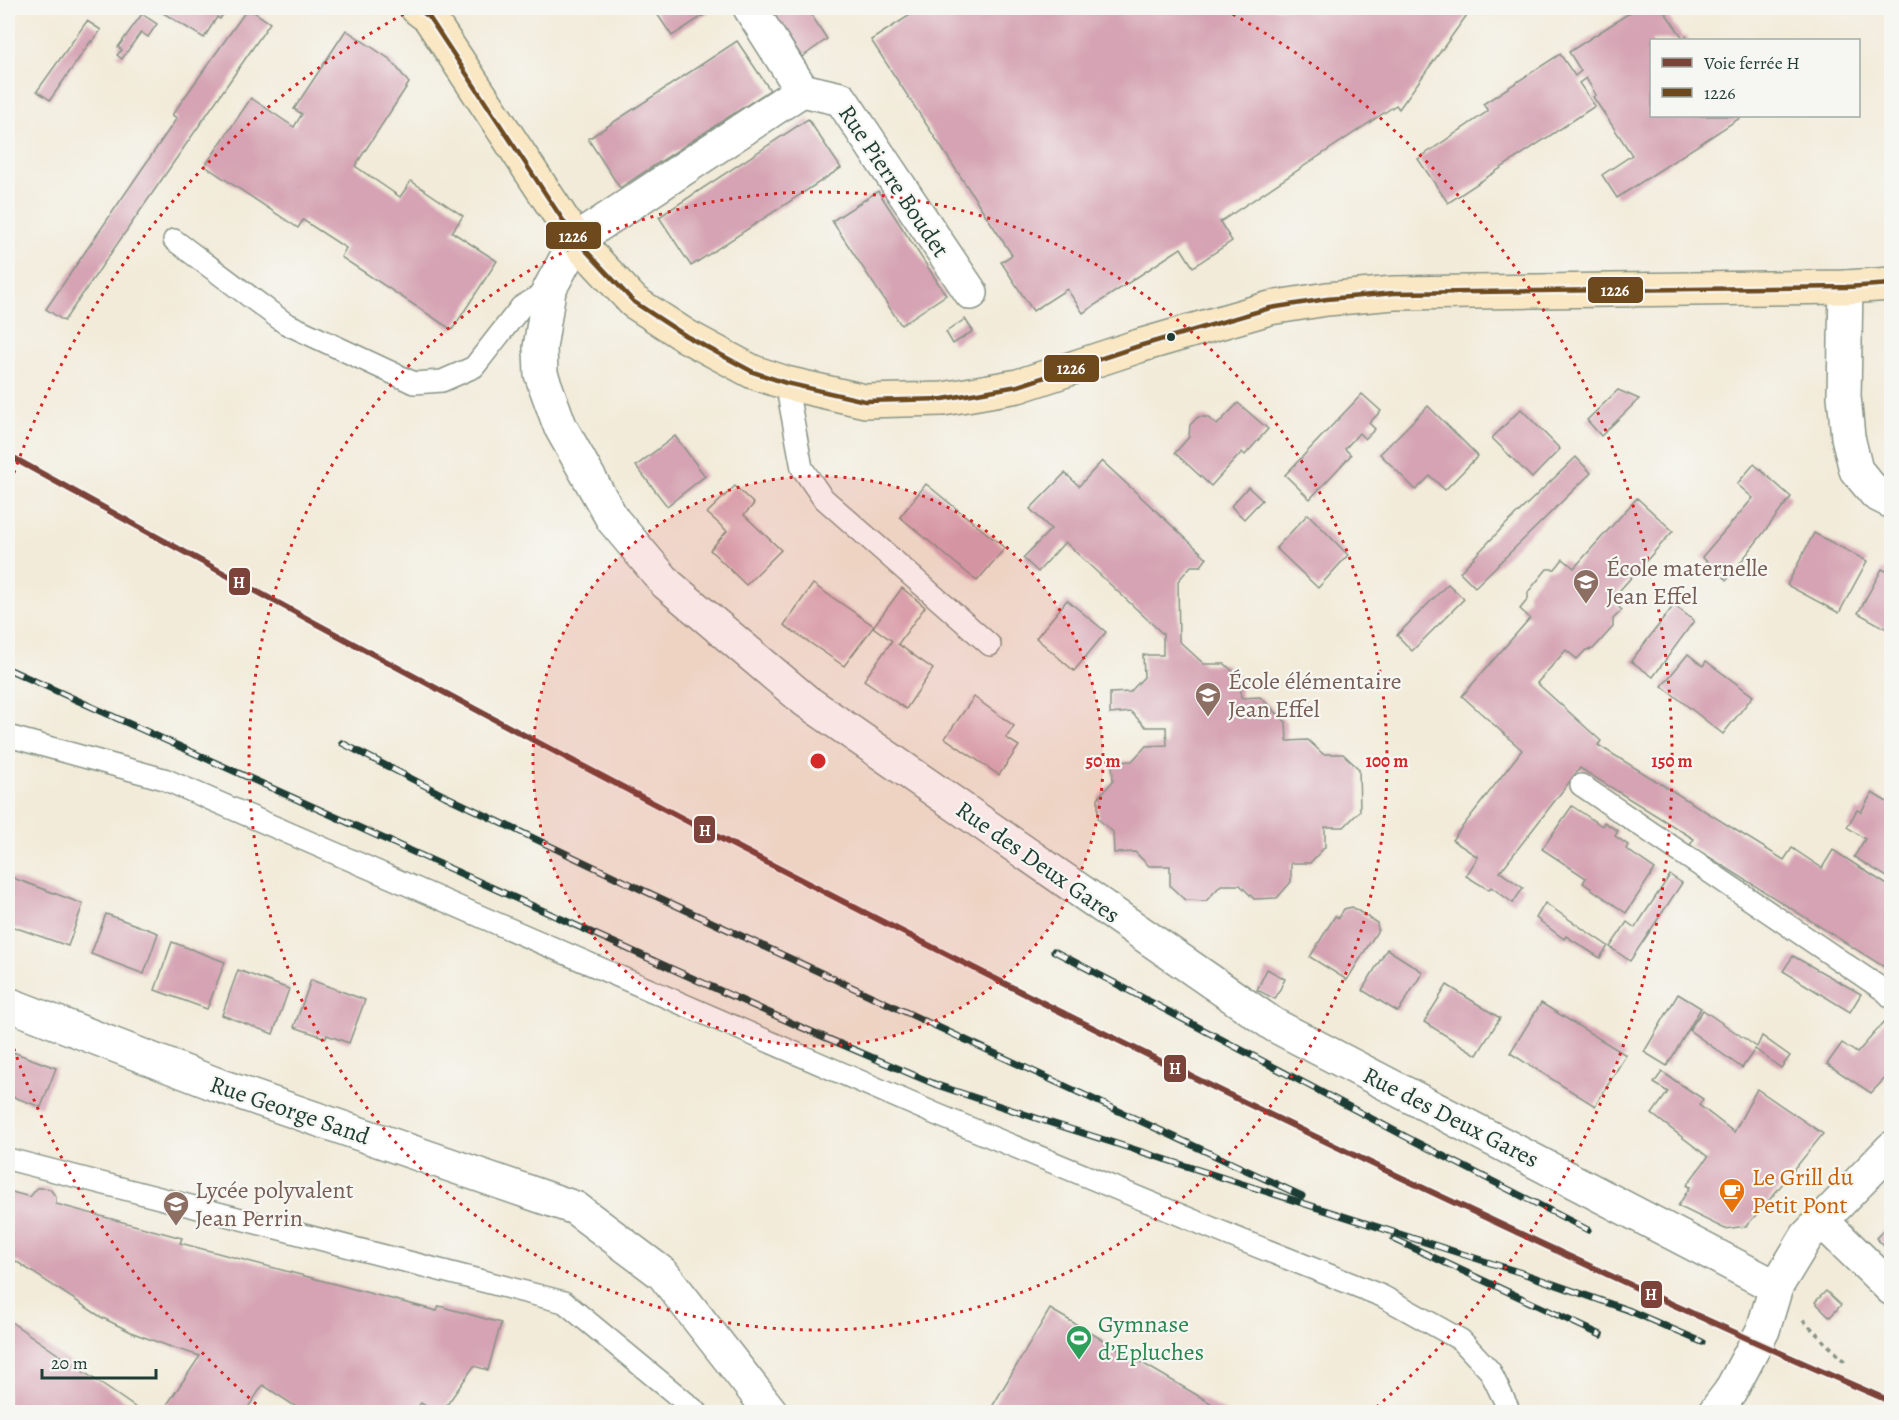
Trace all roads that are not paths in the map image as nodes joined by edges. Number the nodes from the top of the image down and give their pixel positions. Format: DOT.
graph roads {
  1 [pos="417,8"];
  2 [pos="750,8"];
  3 [pos="802,90"];
  4 [pos="174,240"];
  5 [pos="576,240"];
  6 [pos="1892,284"];
  7 [pos="1846,287"];
  8 [pos="549,290"];
  9 [pos="971,293"];
  10 [pos="786,383"];
  11 [pos="1892,502"];
  12 [pos="990,645"];
  13 [pos="8,736"];
  14 [pos="1581,785"];
  15 [pos="1892,998"];
  16 [pos="8,1004"];
  17 [pos="1892,1148"];
  18 [pos="8,1159"];
  19 [pos="1822,1221"];
  20 [pos="1776,1287"];
  21 [pos="1892,1289"];
  22 [pos="697,1413"];
  23 [pos="771,1413"];
  24 [pos="1509,1413"];
  25 [pos="1715,1413"];
  1 -- 5 [label="street"];
  2 -- 3 [label="street"];
  3 -- 5 [label="street"];
  3 -- 9 [label="street, Rue Pierre Boudet"];
  4 -- 8 [label="lane"];
  5 -- 8 [label="street, Rue des Deux Gares"];
  5 -- 10 [label="street"];
  6 -- 7 [label="street"];
  7 -- 10 [label="street"];
  7 -- 11 [label="street"];
  8 -- 20 [label="street, Rue des Deux Gares"];
  10 -- 12 [label="lane"];
  13 -- 24 [label="lane"];
  14 -- 15 [label="lane"];
  16 -- 23 [label="street, Rue George Sand"];
  17 -- 19 [label="street"];
  18 -- 22 [label="lane"];
  19 -- 20 [label="street"];
  19 -- 21 [label="street"];
  20 -- 25 [label="street"];
}
